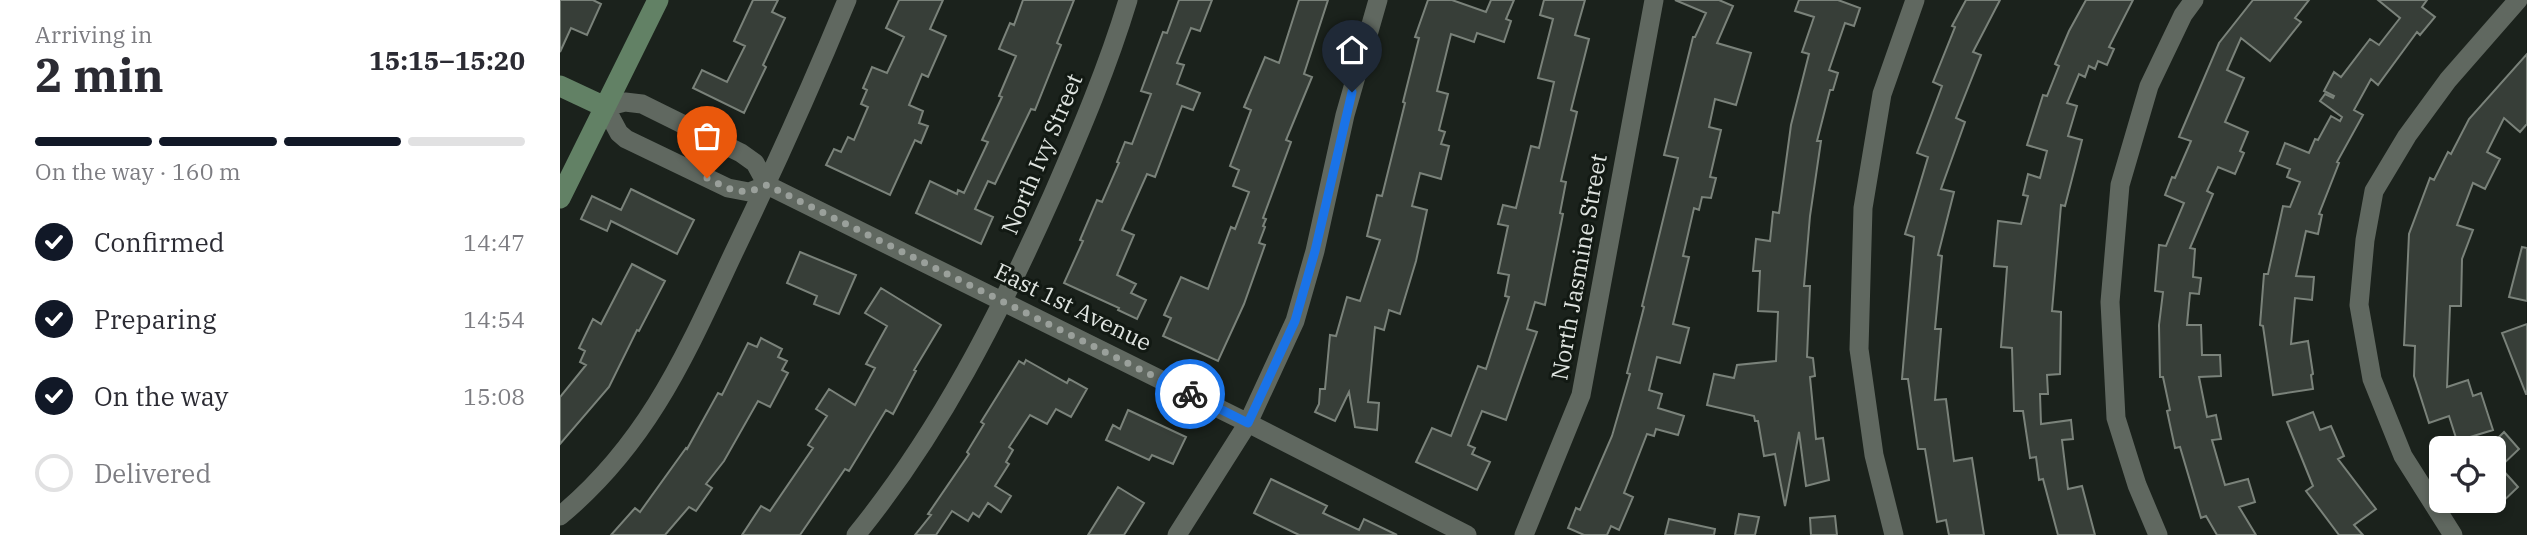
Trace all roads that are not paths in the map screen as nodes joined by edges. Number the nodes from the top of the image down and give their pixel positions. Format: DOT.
graph roads {
  1 [pos="658,0"];
  2 [pos="848,0"];
  3 [pos="1128,0"];
  4 [pos="1378,0"];
  5 [pos="1654,0"];
  6 [pos="1915,0"];
  7 [pos="2194,0"];
  8 [pos="2518,0"];
  9 [pos="560,86"];
  10 [pos="605,107"];
  11 [pos="767,185"];
  12 [pos="560,198"];
  13 [pos="1003,302"];
  14 [pos="1248,423"];
  15 [pos="560,516"];
  16 [pos="856,535"];
  17 [pos="1177,535"];
  18 [pos="1467,535"];
  19 [pos="1524,535"];
  20 [pos="1894,535"];
  21 [pos="2158,535"];
  22 [pos="2453,535"];
  1 -- 10 [label="street"];
  2 -- 11 [label="street"];
  3 -- 13 [label="street, North Ivy Street"];
  4 -- 14 [label="street"];
  5 -- 19 [label="street, North Jasmine Street"];
  6 -- 20 [label="street"];
  7 -- 21 [label="street"];
  8 -- 22 [label="street"];
  9 -- 10 [label="street"];
  10 -- 11 [label="street, East 1st Avenue"];
  10 -- 11 [label="street"];
  10 -- 12 [label="street"];
  11 -- 13 [label="street, East 1st Avenue"];
  11 -- 15 [label="street"];
  13 -- 14 [label="street, East 1st Avenue"];
  13 -- 16 [label="street, North Ivy Street"];
  14 -- 17 [label="street"];
  14 -- 18 [label="street, East 1st Avenue"];
}
